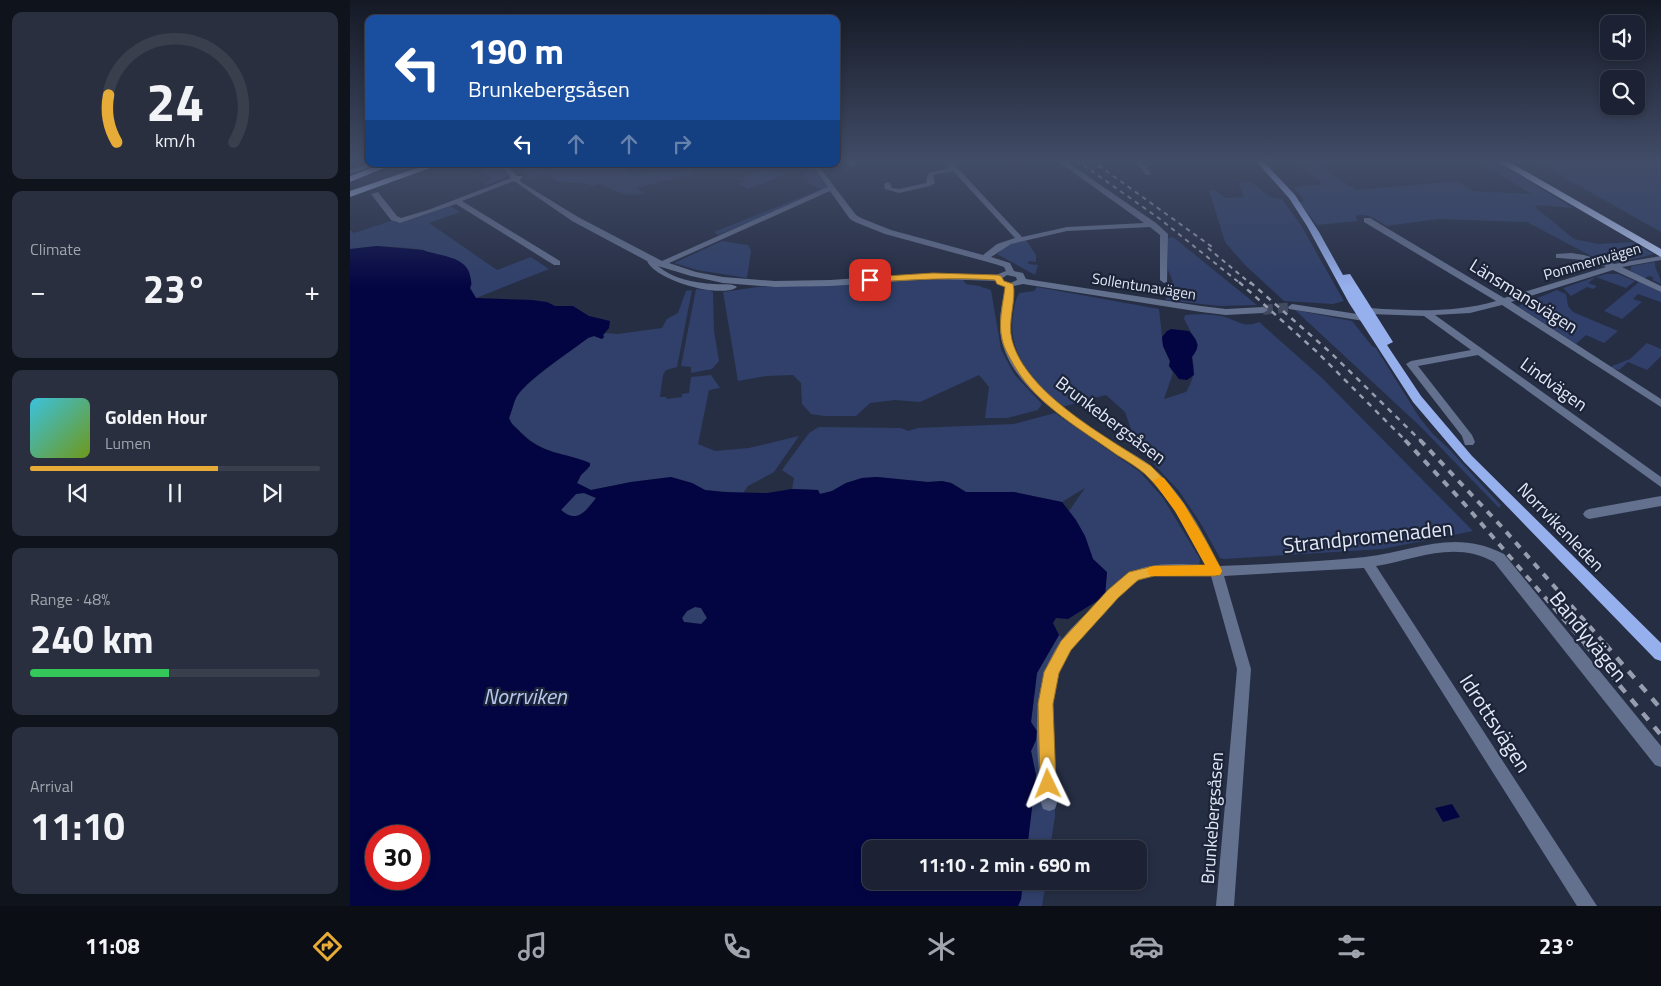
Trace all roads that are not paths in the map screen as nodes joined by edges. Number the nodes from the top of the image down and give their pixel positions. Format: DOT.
graph roads {
  1 [pos="382,202"];
  2 [pos="458,202"];
  3 [pos="549,202"];
  4 [pos="800,202"];
  5 [pos="842,202"];
  6 [pos="985,202"];
  7 [pos="1120,202"];
  8 [pos="1295,202"];
  9 [pos="1570,202"];
  10 [pos="1589,202"];
  11 [pos="1367,220"];
  12 [pos="1153,225"];
  13 [pos="1020,239"];
  14 [pos="1661,244"];
  15 [pos="1559,256"];
  16 [pos="1660,256"];
  17 [pos="985,258"];
  18 [pos="651,260"];
  19 [pos="558,263"];
  20 [pos="661,264"];
  21 [pos="1612,268"];
  22 [pos="998,278"];
  23 [pos="1014,280"];
  24 [pos="1164,280"];
  25 [pos="762,284"];
  26 [pos="1661,289"];
  27 [pos="1504,302"];
  28 [pos="1263,310"];
  29 [pos="1367,314"];
  30 [pos="1422,314"];
  31 [pos="1479,352"];
  32 [pos="1661,404"];
  33 [pos="1469,442"];
  34 [pos="1661,483"];
  35 [pos="1661,501"];
  36 [pos="1589,514"];
  37 [pos="1477,547"];
  38 [pos="1367,562"];
  39 [pos="1215,571"];
  40 [pos="1661,654"];
  41 [pos="1661,759"];
  42 [pos="1049,803"];
  43 [pos="1225,906"];
  44 [pos="1588,906"];
  1 -- 2 [label="street"];
  2 -- 19 [label="street"];
  3 -- 18 [label="street, Sollentunavägen"];
  4 -- 20 [label="street"];
  5 -- 17 [label="street"];
  6 -- 13 [label="street"];
  7 -- 12 [label="street"];
  8 -- 29 [label="main road, Norrvikenleden"];
  9 -- 16 [label="highway"];
  10 -- 14 [label="highway"];
  11 -- 27 [label="street, Länsmansvägen"];
  12 -- 13 [label="street"];
  12 -- 24 [label="street"];
  13 -- 17 [label="street"];
  15 -- 21 [label="street"];
  16 -- 21 [label="street, Pommernvägen"];
  17 -- 23 [label="street"];
  18 -- 20 [label="street, Sollentunavägen"];
  18 -- 25 [label="street, Sollentunavägen"];
  20 -- 25 [label="street, Sollentunavägen"];
  21 -- 26 [label="street"];
  21 -- 27 [label="street, Pommernvägen"];
  22 -- 23 [label="street, Sollentunavägen"];
  22 -- 23 [label="street, Sollentunavägen"];
  22 -- 25 [label="street, Sollentunavägen"];
  23 -- 28 [label="street, Sollentunavägen"];
  23 -- 39 [label="street, Brunkebergsåsen"];
  27 -- 30 [label="street, Pommernvägen"];
  27 -- 32 [label="street, Länsmansvägen"];
  29 -- 29 [label="street"];
  29 -- 30 [label="street, Pommernvägen"];
  29 -- 40 [label="main road, Norrvikenleden"];
  30 -- 31 [label="street, Lindvägen"];
  31 -- 33 [label="street"];
  31 -- 34 [label="street, Lindvägen"];
  35 -- 36 [label="street"];
  37 -- 38 [label="street, Strandpromenaden"];
  37 -- 41 [label="street, Bandyvägen"];
  38 -- 39 [label="street, Strandpromenaden"];
  38 -- 44 [label="street, Idrottsvägen"];
  39 -- 42 [label="street, Strandpromenaden"];
  39 -- 43 [label="street, Brunkebergsåsen"];
}
